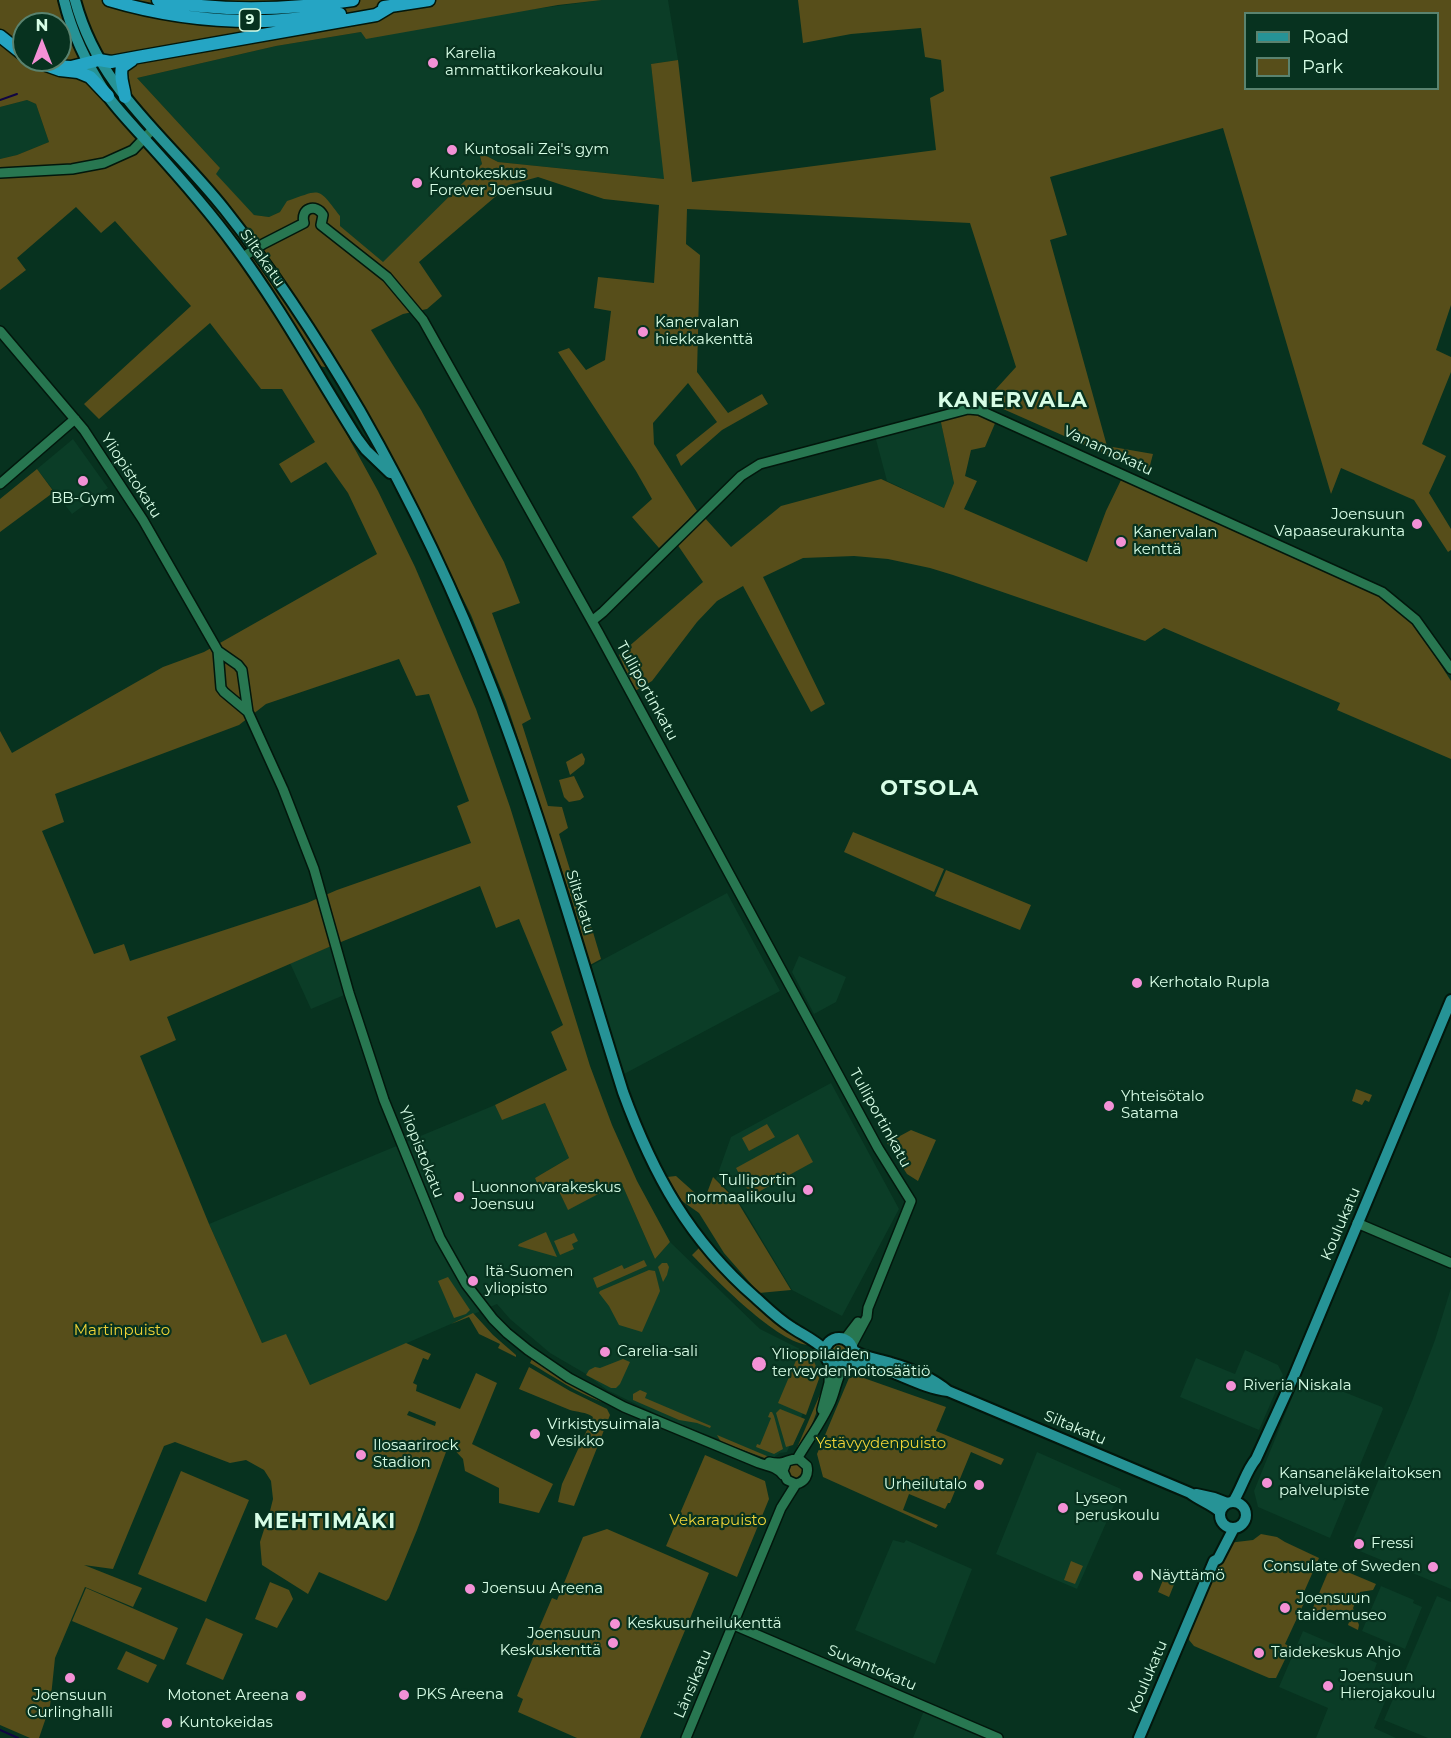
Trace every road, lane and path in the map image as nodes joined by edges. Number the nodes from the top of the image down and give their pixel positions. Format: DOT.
graph roads {
  1 [pos="75,0"];
  2 [pos="109,0"];
  3 [pos="158,0"];
  4 [pos="353,0"];
  5 [pos="429,0"];
  6 [pos="65,5"];
  7 [pos="391,6"];
  8 [pos="0,36"];
  9 [pos="12,47"];
  10 [pos="138,57"];
  11 [pos="93,61"];
  12 [pos="72,67"];
  13 [pos="72,71"];
  14 [pos="108,96"];
  15 [pos="125,97"];
  16 [pos="153,129"];
  17 [pos="145,138"];
  18 [pos="0,173"];
  19 [pos="304,223"];
  20 [pos="321,225"];
  21 [pos="255,249"];
  22 [pos="243,257"];
  23 [pos="0,331"];
  24 [pos="75,419"];
  25 [pos="398,481"];
  26 [pos="0,484"];
  27 [pos="592,621"];
  28 [pos="218,651"];
  29 [pos="1451,669"];
  30 [pos="248,712"];
  31 [pos="1451,1000"];
  32 [pos="1358,1223"];
  33 [pos="1451,1263"];
  34 [pos="768,1308"];
  35 [pos="832,1339"];
  36 [pos="850,1345"];
  37 [pos="825,1350"];
  38 [pos="831,1363"];
  39 [pos="846,1364"];
  40 [pos="948,1391"];
  41 [pos="818,1424"];
  42 [pos="746,1457"];
  43 [pos="801,1461"];
  44 [pos="786,1463"];
  45 [pos="784,1476"];
  46 [pos="796,1484"];
  47 [pos="1231,1506"];
  48 [pos="781,1508"];
  49 [pos="1229,1526"];
  50 [pos="734,1625"];
  51 [pos="686,1738"];
  52 [pos="998,1738"];
  53 [pos="1139,1738"];
  1 -- 11 [label="main road"];
  2 -- 7 [label="highway, 9"];
  3 -- 4 [label="highway, 9"];
  5 -- 7 [label="highway, 9"];
  6 -- 11 [label="main road"];
  7 -- 10 [label="highway"];
  8 -- 9 [label="highway"];
  10 -- 11 [label="highway"];
  10 -- 15 [label="highway"];
  11 -- 12 [label="highway"];
  11 -- 14 [label="main road, Siltakatu"];
  11 -- 15 [label="main road, Siltakatu"];
  13 -- 14 [label="highway"];
  14 -- 17 [label="main road, Siltakatu"];
  15 -- 16 [label="main road, Siltakatu"];
  16 -- 17 [label="street"];
  16 -- 21 [label="main road, Siltakatu"];
  17 -- 18 [label="street"];
  17 -- 22 [label="main road, Siltakatu"];
  19 -- 20 [label="street"];
  19 -- 20 [label="street"];
  19 -- 21 [label="street"];
  20 -- 27 [label="street, Tulliportinkatu"];
  21 -- 22 [label="street"];
  21 -- 25 [label="main road, Siltakatu"];
  22 -- 25 [label="main road, Siltakatu"];
  23 -- 24 [label="street, Yliopistokatu"];
  24 -- 26 [label="street"];
  24 -- 28 [label="street, Yliopistokatu"];
  25 -- 34 [label="main road, Siltakatu"];
  27 -- 29 [label="street, Vanamokatu"];
  27 -- 36 [label="street, Tulliportinkatu"];
  28 -- 30 [label="street, Yliopistokatu"];
  28 -- 30 [label="street, Yliopistokatu"];
  30 -- 42 [label="street, Yliopistokatu"];
  31 -- 32 [label="main road, Koulukatu"];
  32 -- 33 [label="street"];
  32 -- 47 [label="main road, Koulukatu"];
  34 -- 35 [label="main road, Siltakatu"];
  34 -- 37 [label="main road, Siltakatu"];
  35 -- 36 [label="main road"];
  35 -- 37 [label="main road"];
  36 -- 39 [label="main road"];
  36 -- 40 [label="main road, Siltakatu"];
  37 -- 38 [label="main road"];
  38 -- 39 [label="main road"];
  38 -- 41 [label="street"];
  39 -- 40 [label="main road, Siltakatu"];
  39 -- 41 [label="street"];
  40 -- 47 [label="main road, Siltakatu"];
  41 -- 43 [label="street"];
  42 -- 44 [label="street, Yliopistokatu"];
  42 -- 45 [label="street, Yliopistokatu"];
  43 -- 44 [label="street"];
  43 -- 46 [label="street"];
  44 -- 45 [label="street"];
  45 -- 46 [label="street"];
  45 -- 48 [label="street, Länsikatu"];
  46 -- 48 [label="street, Länsikatu"];
  47 -- 49 [label="main road"];
  47 -- 49 [label="main road, Koulukatu"];
  48 -- 50 [label="street, Länsikatu"];
  49 -- 53 [label="main road, Koulukatu"];
  50 -- 51 [label="street, Länsikatu"];
  50 -- 52 [label="street, Suvantokatu"];
}
